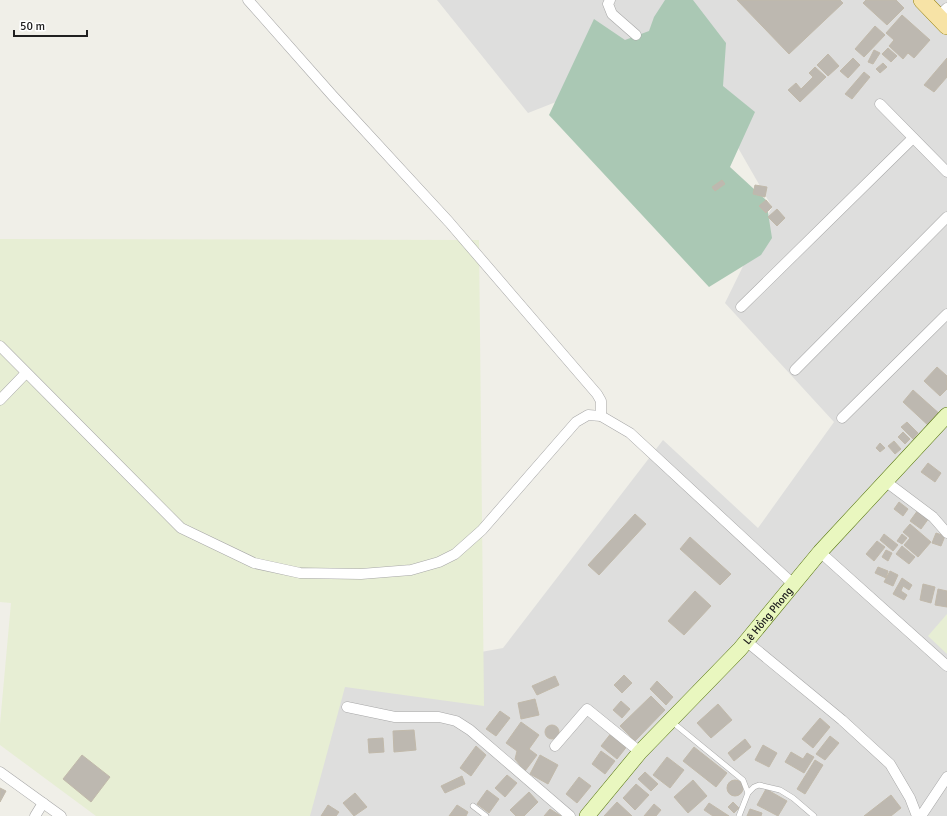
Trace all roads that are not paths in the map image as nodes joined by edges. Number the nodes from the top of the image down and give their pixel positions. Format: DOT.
graph roads {
  1 [pos="248,0"];
  2 [pos="610,0"];
  3 [pos="922,0"];
  4 [pos="944,17"];
  5 [pos="636,35"];
  6 [pos="880,104"];
  7 [pos="913,138"];
  8 [pos="947,172"];
  9 [pos="947,217"];
  10 [pos="742,307"];
  11 [pos="947,314"];
  12 [pos="0,346"];
  13 [pos="795,370"];
  14 [pos="26,373"];
  15 [pos="0,400"];
  16 [pos="947,415"];
  17 [pos="601,416"];
  18 [pos="842,418"];
  19 [pos="885,481"];
  20 [pos="947,533"];
  21 [pos="820,552"];
  22 [pos="793,584"];
  23 [pos="746,641"];
  24 [pos="947,666"];
  25 [pos="348,707"];
  26 [pos="671,720"];
  27 [pos="555,746"];
  28 [pos="640,752"];
  29 [pos="0,772"];
  30 [pos="947,777"];
  31 [pos="748,792"];
  32 [pos="43,803"];
  33 [pos="473,806"];
  34 [pos="35,816"];
  35 [pos="61,816"];
  36 [pos="486,816"];
  37 [pos="570,816"];
  38 [pos="587,816"];
  39 [pos="739,816"];
  40 [pos="814,816"];
  41 [pos="917,816"];
  42 [pos="921,816"];
  1 -- 17 [label="street"];
  2 -- 5 [label="street"];
  3 -- 4 [label="main road"];
  6 -- 7 [label="street"];
  7 -- 8 [label="street"];
  7 -- 10 [label="street"];
  9 -- 13 [label="street"];
  11 -- 18 [label="street"];
  12 -- 14 [label="street"];
  14 -- 15 [label="street"];
  14 -- 17 [label="street"];
  16 -- 19 [label="street, Lê Hồng Phong"];
  17 -- 22 [label="street"];
  19 -- 20 [label="street"];
  19 -- 21 [label="street, Lê Hồng Phong"];
  21 -- 22 [label="street, Lê Hồng Phong"];
  21 -- 24 [label="street"];
  22 -- 23 [label="street, Lê Hồng Phong"];
  23 -- 26 [label="street, Lê Hồng Phong"];
  23 -- 41 [label="street"];
  25 -- 37 [label="street"];
  26 -- 28 [label="street, Lê Hồng Phong"];
  26 -- 31 [label="lane"];
  27 -- 28 [label="street"];
  28 -- 38 [label="street, Lê Hồng Phong"];
  29 -- 32 [label="street"];
  30 -- 42 [label="street"];
  31 -- 39 [label="lane"];
  31 -- 40 [label="lane"];
  32 -- 34 [label="street"];
  32 -- 35 [label="street"];
  33 -- 36 [label="lane"];
}
